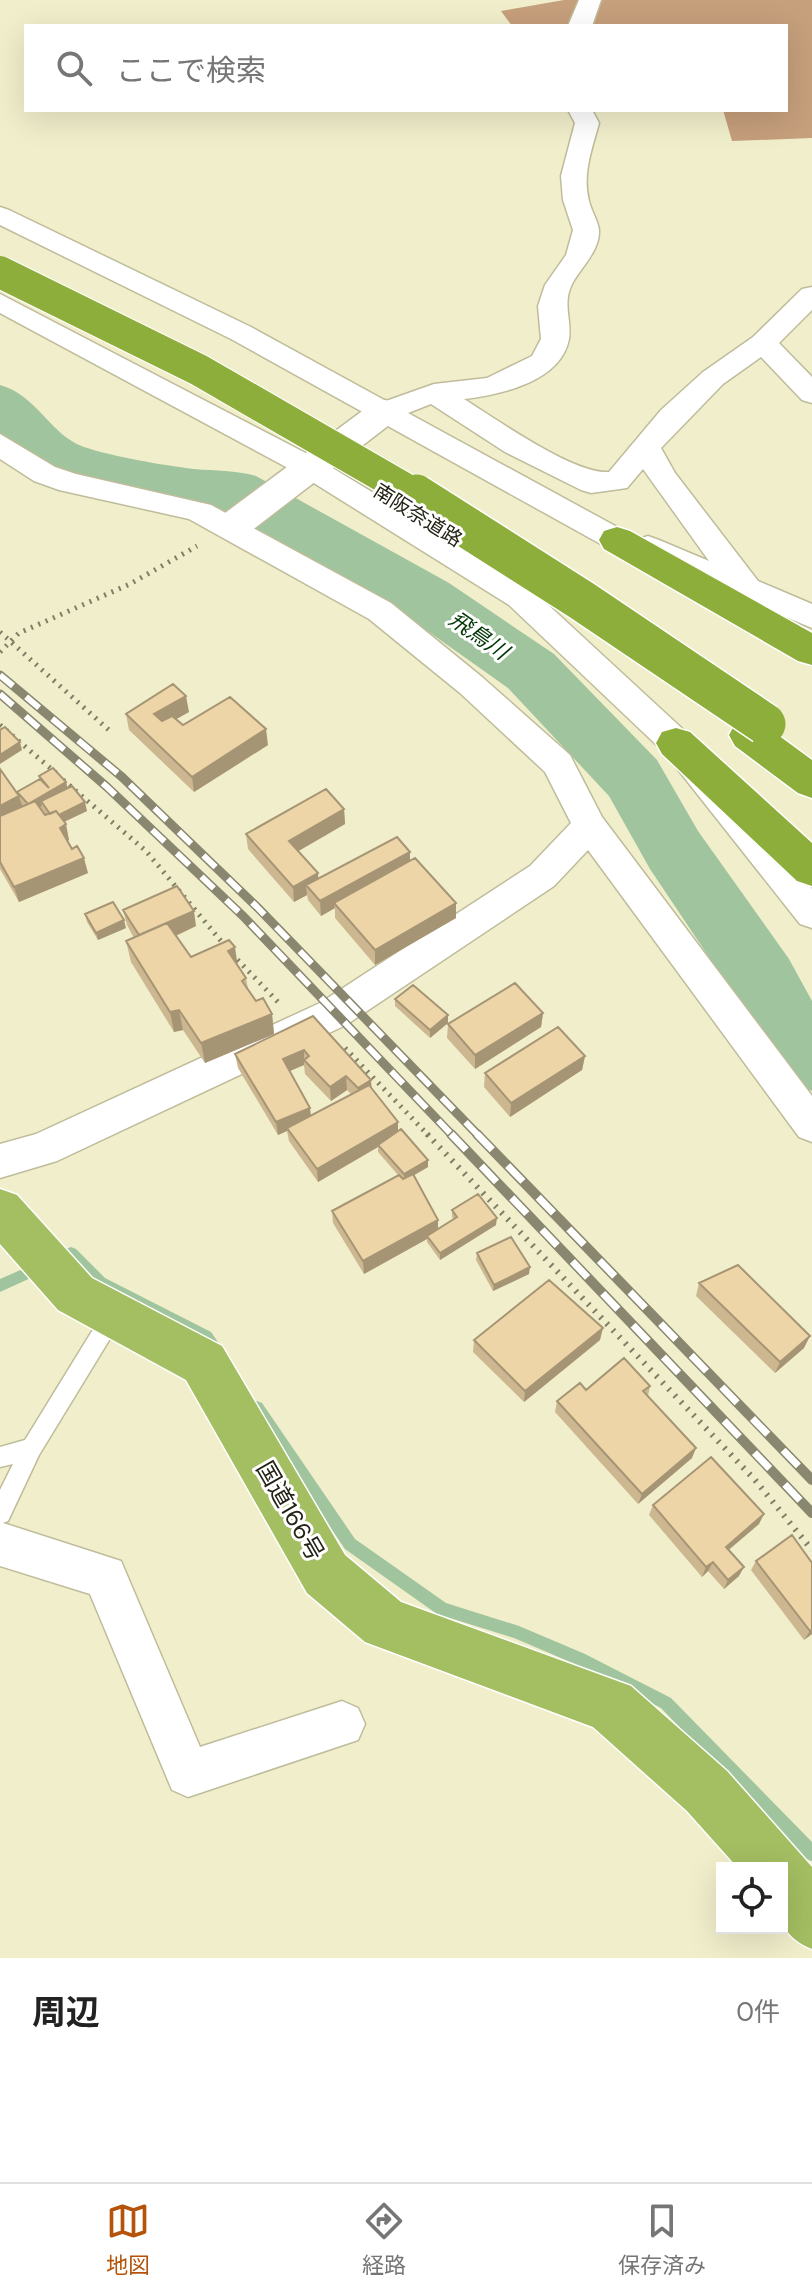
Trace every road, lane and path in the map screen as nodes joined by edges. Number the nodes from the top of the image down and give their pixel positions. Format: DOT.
graph roads {
  1 [pos="590,0"];
  2 [pos="581,24"];
  3 [pos="581,112"];
  4 [pos="0,215"];
  5 [pos="0,272"];
  6 [pos="0,286"];
  7 [pos="0,302"];
  8 [pos="806,307"];
  9 [pos="763,343"];
  10 [pos="434,393"];
  11 [pos="812,394"];
  12 [pos="385,411"];
  13 [pos="0,444"];
  14 [pos="646,448"];
  15 [pos="302,476"];
  16 [pos="520,486"];
  17 [pos="232,527"];
  18 [pos="617,540"];
  19 [pos="747,589"];
  20 [pos="812,617"];
  21 [pos="0,632"];
  22 [pos="10,639"];
  23 [pos="812,651"];
  24 [pos="0,652"];
  25 [pos="0,725"];
  26 [pos="757,730"];
  27 [pos="111,732"];
  28 [pos="676,743"];
  29 [pos="812,759"];
  30 [pos="812,782"];
  31 [pos="589,826"];
  32 [pos="812,869"];
  33 [pos="812,914"];
  34 [pos="310,1026"];
  35 [pos="812,1125"];
  36 [pos="0,1161"];
  37 [pos="0,1210"];
  38 [pos="77,1290"];
  39 [pos="32,1448"];
  40 [pos="0,1457"];
  41 [pos="0,1513"];
  42 [pos="0,1544"];
  43 [pos="812,1550"];
  44 [pos="342,1724"];
  45 [pos="772,1862"];
  46 [pos="788,1883"];
  47 [pos="812,1919"];
  1 -- 2 [label="street"];
  3 -- 10 [label="street"];
  4 -- 12 [label="street"];
  5 -- 26 [label="highway, 南阪奈道路, bridge"];
  6 -- 26 [label="highway, 南阪奈道路"];
  7 -- 15 [label="street"];
  8 -- 9 [label="street"];
  9 -- 11 [label="street"];
  9 -- 14 [label="street"];
  10 -- 12 [label="street"];
  10 -- 14 [label="street"];
  12 -- 15 [label="street"];
  12 -- 16 [label="street"];
  13 -- 17 [label="street"];
  14 -- 19 [label="street"];
  15 -- 17 [label="street"];
  15 -- 28 [label="street"];
  16 -- 18 [label="street"];
  16 -- 19 [label="street"];
  17 -- 22 [label="path"];
  17 -- 31 [label="street"];
  18 -- 23 [label="highway"];
  19 -- 20 [label="street"];
  21 -- 22 [label="path"];
  22 -- 24 [label="path"];
  22 -- 27 [label="path"];
  25 -- 34 [label="path"];
  26 -- 29 [label="highway, 南阪奈道路"];
  26 -- 30 [label="highway, 南阪奈道路"];
  28 -- 32 [label="highway"];
  28 -- 33 [label="street"];
  31 -- 34 [label="street"];
  31 -- 35 [label="street"];
  34 -- 36 [label="street"];
  34 -- 43 [label="path"];
  37 -- 38 [label="highway, 国道166号"];
  38 -- 39 [label="lane"];
  38 -- 45 [label="highway, 国道166号"];
  39 -- 40 [label="lane"];
  39 -- 41 [label="lane"];
  42 -- 44 [label="street"];
  46 -- 47 [label="highway"];
}
